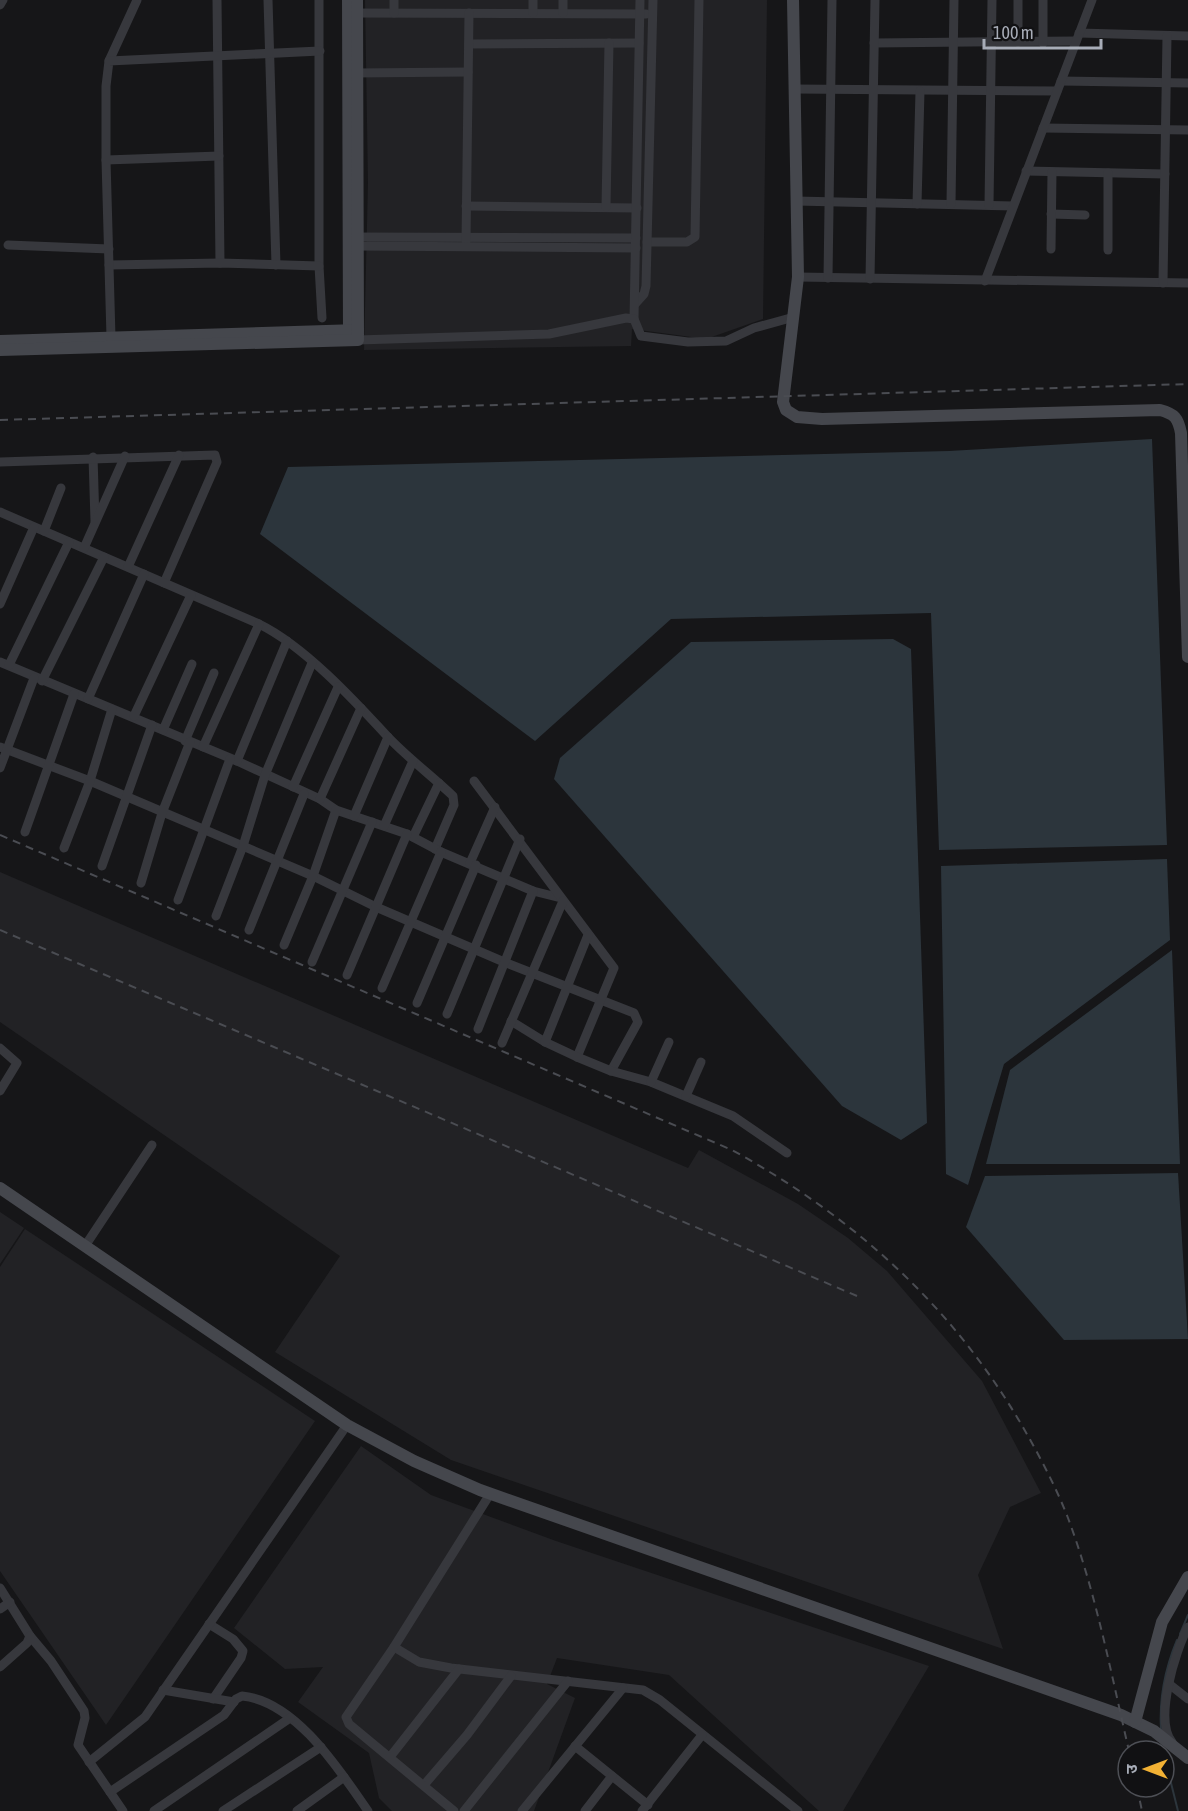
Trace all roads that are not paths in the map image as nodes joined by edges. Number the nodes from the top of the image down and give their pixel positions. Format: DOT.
graph roads {
  1 [pos="3,0"];
  2 [pos="137,0"];
  3 [pos="217,0"];
  4 [pos="268,0"];
  5 [pos="319,0"];
  6 [pos="394,0"];
  7 [pos="533,0"];
  8 [pos="563,0"];
  9 [pos="640,0"];
  10 [pos="652,0"];
  11 [pos="699,0"];
  12 [pos="793,0"];
  13 [pos="832,0"];
  14 [pos="875,0"];
  15 [pos="954,0"];
  16 [pos="992,0"];
  17 [pos="1018,0"];
  18 [pos="1043,0"];
  19 [pos="1092,0"];
  20 [pos="0,5"];
  21 [pos="353,6"];
  22 [pos="394,13"];
  23 [pos="469,13"];
  24 [pos="533,13"];
  25 [pos="563,13"];
  26 [pos="640,14"];
  27 [pos="652,14"];
  28 [pos="1167,36"];
  29 [pos="1188,36"];
  30 [pos="1077,37"];
  31 [pos="953,42"];
  32 [pos="991,42"];
  33 [pos="1018,42"];
  34 [pos="609,43"];
  35 [pos="639,43"];
  36 [pos="874,43"];
  37 [pos="1043,43"];
  38 [pos="468,44"];
  39 [pos="320,51"];
  40 [pos="270,53"];
  41 [pos="218,55"];
  42 [pos="109,61"];
  43 [pos="468,72"];
  44 [pos="353,73"];
  45 [pos="1061,81"];
  46 [pos="1165,83"];
  47 [pos="1188,83"];
  48 [pos="795,89"];
  49 [pos="831,90"];
  50 [pos="873,91"];
  51 [pos="920,91"];
  52 [pos="953,91"];
  53 [pos="1057,91"];
  54 [pos="990,92"];
  55 [pos="1043,128"];
  56 [pos="1165,130"];
  57 [pos="1188,130"];
  58 [pos="219,156"];
  59 [pos="106,160"];
  60 [pos="1026,171"];
  61 [pos="1052,172"];
  62 [pos="1108,173"];
  63 [pos="1165,174"];
  64 [pos="796,201"];
  65 [pos="829,201"];
  66 [pos="871,202"];
  67 [pos="917,204"];
  68 [pos="951,204"];
  69 [pos="989,205"];
  70 [pos="466,206"];
  71 [pos="1013,206"];
  72 [pos="606,207"];
  73 [pos="637,208"];
  74 [pos="1051,214"];
  75 [pos="1084,215"];
  76 [pos="354,241"];
  77 [pos="466,242"];
  78 [pos="647,242"];
  79 [pos="636,243"];
  80 [pos="8,245"];
  81 [pos="110,249"];
  82 [pos="1051,249"];
  83 [pos="1108,250"];
  84 [pos="220,263"];
  85 [pos="110,265"];
  86 [pos="276,265"];
  87 [pos="319,266"];
  88 [pos="798,278"];
  89 [pos="828,278"];
  90 [pos="870,279"];
  91 [pos="985,281"];
  92 [pos="1163,283"];
  93 [pos="1188,283"];
  94 [pos="634,304"];
  95 [pos="794,317"];
  96 [pos="322,318"];
  97 [pos="634,319"];
  98 [pos="354,335"];
  99 [pos="111,337"];
  100 [pos="0,341"];
  101 [pos="0,350"];
  102 [pos="179,455"];
  103 [pos="125,456"];
  104 [pos="93,457"];
  105 [pos="0,462"];
  106 [pos="61,488"];
  107 [pos="0,512"];
  108 [pos="95,525"];
  109 [pos="39,529"];
  110 [pos="69,542"];
  111 [pos="84,548"];
  112 [pos="104,557"];
  113 [pos="128,567"];
  114 [pos="144,574"];
  115 [pos="164,583"];
  116 [pos="191,595"];
  117 [pos="2,597"];
  118 [pos="259,624"];
  119 [pos="287,640"];
  120 [pos="1188,657"];
  121 [pos="4,663"];
  122 [pos="312,663"];
  123 [pos="192,664"];
  124 [pos="214,673"];
  125 [pos="38,680"];
  126 [pos="338,687"];
  127 [pos="74,694"];
  128 [pos="88,699"];
  129 [pos="361,708"];
  130 [pos="112,710"];
  131 [pos="134,716"];
  132 [pos="152,725"];
  133 [pos="163,730"];
  134 [pos="388,737"];
  135 [pos="187,742"];
  136 [pos="203,747"];
  137 [pos="3,748"];
  138 [pos="234,760"];
  139 [pos="413,761"];
  140 [pos="51,765"];
  141 [pos="0,768"];
  142 [pos="265,775"];
  143 [pos="474,780"];
  144 [pos="90,781"];
  145 [pos="439,783"];
  146 [pos="293,787"];
  147 [pos="304,794"];
  148 [pos="124,798"];
  149 [pos="320,799"];
  150 [pos="495,807"];
  151 [pos="336,810"];
  152 [pos="162,813"];
  153 [pos="354,816"];
  154 [pos="372,822"];
  155 [pos="384,826"];
  156 [pos="205,830"];
  157 [pos="25,832"];
  158 [pos="410,836"];
  159 [pos="520,838"];
  160 [pos="243,846"];
  161 [pos="64,848"];
  162 [pos="438,850"];
  163 [pos="278,861"];
  164 [pos="473,864"];
  165 [pos="102,866"];
  166 [pos="313,876"];
  167 [pos="504,877"];
  168 [pos="141,883"];
  169 [pos="342,891"];
  170 [pos="533,891"];
  171 [pos="562,899"];
  172 [pos="178,900"];
  173 [pos="376,907"];
  174 [pos="216,916"];
  175 [pos="410,921"];
  176 [pos="249,930"];
  177 [pos="588,935"];
  178 [pos="445,936"];
  179 [pos="284,945"];
  180 [pos="475,949"];
  181 [pos="312,962"];
  182 [pos="504,962"];
  183 [pos="532,974"];
  184 [pos="347,975"];
  185 [pos="382,988"];
  186 [pos="567,989"];
  187 [pos="601,1002"];
  188 [pos="417,1003"];
  189 [pos="447,1014"];
  190 [pos="511,1022"];
  191 [pos="478,1029"];
  192 [pos="545,1042"];
  193 [pos="669,1042"];
  194 [pos="502,1043"];
  195 [pos="0,1048"];
  196 [pos="577,1057"];
  197 [pos="701,1062"];
  198 [pos="611,1071"];
  199 [pos="651,1082"];
  200 [pos="0,1091"];
  201 [pos="686,1096"];
  202 [pos="152,1145"];
  203 [pos="787,1153"];
  204 [pos="0,1188"];
  205 [pos="85,1246"];
  206 [pos="347,1425"];
  207 [pos="490,1494"];
  208 [pos="1188,1577"];
  209 [pos="0,1588"];
  210 [pos="10,1602"];
  211 [pos="0,1609"];
  212 [pos="209,1624"];
  213 [pos="1188,1627"];
  214 [pos="30,1636"];
  215 [pos="1185,1640"];
  216 [pos="394,1647"];
  217 [pos="1,1665"];
  218 [pos="459,1669"];
  219 [pos="511,1676"];
  220 [pos="568,1681"];
  221 [pos="1169,1684"];
  222 [pos="623,1688"];
  223 [pos="163,1690"];
  224 [pos="213,1699"];
  225 [pos="1188,1699"];
  226 [pos="234,1702"];
  227 [pos="290,1718"];
  228 [pos="1135,1722"];
  229 [pos="702,1735"];
  230 [pos="1165,1739"];
  231 [pos="1170,1739"];
  232 [pos="575,1746"];
  233 [pos="321,1747"];
  234 [pos="1176,1748"];
  235 [pos="390,1757"];
  236 [pos="1188,1758"];
  237 [pos="89,1762"];
  238 [pos="612,1776"];
  239 [pos="344,1777"];
  240 [pos="423,1785"];
  241 [pos="110,1792"];
  242 [pos="645,1808"];
  243 [pos="123,1811"];
  244 [pos="154,1811"];
  245 [pos="224,1811"];
  246 [pos="297,1811"];
  247 [pos="368,1811"];
  248 [pos="454,1811"];
  249 [pos="464,1811"];
  250 [pos="522,1811"];
  251 [pos="585,1811"];
  252 [pos="798,1811"];
  1 -- 20 [label="street"];
  2 -- 42 [label="street"];
  3 -- 41 [label="street"];
  4 -- 40 [label="street"];
  5 -- 39 [label="street"];
  6 -- 22 [label="street"];
  7 -- 24 [label="street"];
  8 -- 25 [label="street"];
  9 -- 26 [label="street"];
  10 -- 27 [label="street"];
  11 -- 78 [label="street"];
  12 -- 48 [label="street"];
  13 -- 49 [label="street"];
  14 -- 36 [label="street"];
  15 -- 31 [label="street"];
  16 -- 32 [label="street"];
  17 -- 33 [label="street"];
  18 -- 37 [label="street"];
  19 -- 30 [label="street"];
  21 -- 22 [label="street"];
  21 -- 44 [label="street"];
  22 -- 23 [label="street"];
  23 -- 24 [label="street"];
  23 -- 38 [label="street"];
  24 -- 25 [label="street"];
  25 -- 26 [label="street"];
  26 -- 27 [label="street"];
  26 -- 35 [label="street"];
  27 -- 78 [label="street"];
  28 -- 29 [label="street"];
  28 -- 30 [label="street"];
  28 -- 46 [label="street"];
  30 -- 37 [label="street"];
  30 -- 45 [label="street"];
  31 -- 32 [label="street"];
  31 -- 36 [label="street"];
  31 -- 52 [label="street"];
  32 -- 33 [label="street"];
  32 -- 54 [label="street"];
  33 -- 37 [label="street"];
  34 -- 35 [label="street"];
  34 -- 38 [label="street"];
  34 -- 72 [label="street"];
  35 -- 73 [label="street"];
  36 -- 50 [label="street"];
  38 -- 43 [label="street"];
  39 -- 40 [label="street"];
  39 -- 87 [label="street"];
  40 -- 41 [label="street"];
  40 -- 86 [label="street"];
  41 -- 42 [label="street"];
  41 -- 58 [label="street"];
  42 -- 59 [label="street"];
  43 -- 44 [label="street"];
  43 -- 70 [label="street"];
  44 -- 76 [label="street"];
  45 -- 46 [label="street"];
  45 -- 53 [label="street"];
  46 -- 47 [label="street"];
  46 -- 56 [label="street"];
  48 -- 49 [label="street"];
  48 -- 64 [label="street"];
  49 -- 50 [label="street"];
  49 -- 65 [label="street"];
  50 -- 51 [label="street"];
  50 -- 66 [label="street"];
  51 -- 52 [label="street"];
  51 -- 67 [label="street"];
  52 -- 54 [label="street"];
  52 -- 68 [label="street"];
  53 -- 54 [label="street"];
  53 -- 55 [label="street"];
  54 -- 69 [label="street"];
  55 -- 56 [label="street"];
  55 -- 60 [label="street"];
  56 -- 57 [label="street"];
  56 -- 63 [label="street"];
  58 -- 59 [label="street"];
  58 -- 84 [label="street"];
  59 -- 81 [label="street"];
  60 -- 61 [label="street"];
  60 -- 71 [label="street"];
  61 -- 62 [label="street"];
  61 -- 74 [label="street"];
  62 -- 63 [label="street"];
  62 -- 83 [label="street"];
  63 -- 92 [label="street"];
  64 -- 65 [label="street"];
  64 -- 88 [label="street"];
  65 -- 66 [label="street"];
  65 -- 89 [label="street"];
  66 -- 67 [label="street"];
  66 -- 90 [label="street"];
  67 -- 68 [label="street"];
  68 -- 69 [label="street"];
  69 -- 71 [label="street"];
  70 -- 72 [label="street"];
  70 -- 77 [label="street"];
  71 -- 91 [label="street"];
  72 -- 73 [label="street"];
  73 -- 79 [label="street"];
  74 -- 75 [label="street"];
  74 -- 82 [label="street"];
  76 -- 77 [label="street"];
  76 -- 98 [label="street"];
  77 -- 79 [label="street"];
  78 -- 94 [label="street"];
  79 -- 94 [label="street"];
  80 -- 81 [label="street"];
  81 -- 85 [label="street"];
  84 -- 85 [label="street"];
  84 -- 86 [label="street"];
  85 -- 99 [label="street"];
  86 -- 87 [label="street"];
  87 -- 96 [label="street"];
  88 -- 89 [label="street"];
  88 -- 95 [label="street"];
  89 -- 90 [label="street"];
  90 -- 91 [label="street"];
  91 -- 92 [label="street"];
  92 -- 93 [label="street"];
  94 -- 97 [label="street"];
  95 -- 97 [label="street"];
  95 -- 120 [label="street"];
  97 -- 98 [label="street"];
  98 -- 99 [label="street"];
  98 -- 101 [label="street"];
  99 -- 100 [label="street"];
  102 -- 103 [label="street"];
  102 -- 113 [label="street"];
  102 -- 115 [label="street"];
  103 -- 104 [label="street"];
  103 -- 108 [label="street"];
  104 -- 105 [label="street"];
  104 -- 108 [label="street"];
  106 -- 109 [label="street"];
  107 -- 109 [label="street"];
  108 -- 111 [label="street"];
  109 -- 110 [label="street"];
  109 -- 117 [label="street"];
  110 -- 111 [label="street"];
  110 -- 121 [label="street"];
  111 -- 112 [label="street"];
  112 -- 113 [label="street"];
  112 -- 125 [label="street"];
  113 -- 114 [label="street"];
  114 -- 115 [label="street"];
  114 -- 128 [label="street"];
  115 -- 116 [label="street"];
  116 -- 118 [label="street"];
  116 -- 131 [label="street"];
  118 -- 119 [label="street"];
  118 -- 136 [label="street"];
  119 -- 122 [label="street"];
  119 -- 138 [label="street"];
  121 -- 125 [label="street"];
  122 -- 126 [label="street"];
  122 -- 142 [label="street"];
  123 -- 133 [label="street"];
  124 -- 135 [label="street"];
  125 -- 127 [label="street"];
  125 -- 137 [label="street"];
  126 -- 129 [label="street"];
  126 -- 146 [label="street"];
  127 -- 128 [label="street"];
  127 -- 140 [label="street"];
  128 -- 130 [label="street"];
  129 -- 134 [label="street"];
  129 -- 149 [label="street"];
  130 -- 131 [label="street"];
  130 -- 144 [label="street"];
  131 -- 132 [label="street"];
  132 -- 133 [label="street"];
  132 -- 148 [label="street"];
  133 -- 135 [label="street"];
  134 -- 139 [label="street"];
  134 -- 153 [label="street"];
  135 -- 136 [label="street"];
  135 -- 152 [label="street"];
  136 -- 138 [label="street"];
  137 -- 140 [label="street"];
  137 -- 141 [label="street"];
  138 -- 142 [label="street"];
  138 -- 156 [label="street"];
  139 -- 145 [label="street"];
  139 -- 155 [label="street"];
  140 -- 144 [label="street"];
  140 -- 157 [label="street"];
  142 -- 146 [label="street"];
  142 -- 160 [label="street"];
  143 -- 150 [label="street"];
  144 -- 148 [label="street"];
  144 -- 161 [label="street"];
  145 -- 158 [label="street"];
  145 -- 162 [label="street"];
  146 -- 147 [label="street"];
  147 -- 149 [label="street"];
  147 -- 163 [label="street"];
  148 -- 152 [label="street"];
  148 -- 165 [label="street"];
  149 -- 151 [label="street"];
  150 -- 159 [label="street"];
  150 -- 164 [label="street"];
  151 -- 153 [label="street"];
  151 -- 166 [label="street"];
  152 -- 156 [label="street"];
  152 -- 168 [label="street"];
  153 -- 154 [label="street"];
  154 -- 155 [label="street"];
  154 -- 169 [label="street"];
  155 -- 158 [label="street"];
  156 -- 160 [label="street"];
  156 -- 172 [label="street"];
  158 -- 162 [label="street"];
  158 -- 173 [label="street"];
  159 -- 167 [label="street"];
  159 -- 171 [label="street"];
  160 -- 163 [label="street"];
  160 -- 174 [label="street"];
  162 -- 164 [label="street"];
  162 -- 175 [label="street"];
  163 -- 166 [label="street"];
  163 -- 176 [label="street"];
  164 -- 167 [label="street"];
  164 -- 178 [label="street"];
  166 -- 169 [label="street"];
  166 -- 179 [label="street"];
  167 -- 170 [label="street"];
  167 -- 180 [label="street"];
  169 -- 173 [label="street"];
  169 -- 181 [label="street"];
  170 -- 171 [label="street"];
  170 -- 182 [label="street"];
  171 -- 177 [label="street"];
  171 -- 183 [label="street"];
  173 -- 175 [label="street"];
  173 -- 184 [label="street"];
  175 -- 178 [label="street"];
  175 -- 185 [label="street"];
  177 -- 186 [label="street"];
  177 -- 187 [label="street"];
  178 -- 180 [label="street"];
  178 -- 188 [label="street"];
  180 -- 182 [label="street"];
  180 -- 189 [label="street"];
  182 -- 183 [label="street"];
  182 -- 191 [label="street"];
  183 -- 186 [label="street"];
  183 -- 190 [label="street"];
  186 -- 187 [label="street"];
  186 -- 192 [label="street"];
  187 -- 196 [label="street"];
  187 -- 198 [label="street"];
  190 -- 192 [label="street"];
  190 -- 194 [label="street"];
  192 -- 196 [label="street"];
  193 -- 199 [label="street"];
  195 -- 200 [label="street"];
  196 -- 198 [label="street"];
  197 -- 201 [label="street"];
  198 -- 199 [label="street"];
  199 -- 201 [label="street"];
  201 -- 203 [label="street"];
  202 -- 205 [label="street"];
  204 -- 205 [label="street"];
  205 -- 206 [label="street"];
  206 -- 207 [label="street"];
  206 -- 212 [label="street"];
  207 -- 216 [label="street"];
  207 -- 228 [label="street"];
  208 -- 228 [label="street"];
  209 -- 210 [label="street"];
  210 -- 211 [label="street"];
  210 -- 214 [label="street"];
  212 -- 223 [label="street"];
  212 -- 224 [label="street"];
  213 -- 215 [label="street"];
  214 -- 217 [label="street"];
  214 -- 237 [label="street"];
  215 -- 221 [label="street"];
  216 -- 218 [label="street"];
  216 -- 235 [label="street"];
  218 -- 219 [label="street"];
  218 -- 235 [label="street"];
  219 -- 220 [label="street"];
  219 -- 240 [label="street"];
  220 -- 222 [label="street"];
  220 -- 249 [label="street"];
  221 -- 225 [label="street"];
  221 -- 231 [label="street"];
  222 -- 229 [label="street"];
  222 -- 232 [label="street"];
  223 -- 224 [label="street"];
  223 -- 237 [label="street"];
  224 -- 226 [label="street"];
  226 -- 227 [label="street"];
  226 -- 241 [label="street"];
  227 -- 233 [label="street"];
  227 -- 244 [label="street"];
  228 -- 230 [label="street"];
  229 -- 242 [label="street"];
  229 -- 252 [label="street"];
  232 -- 238 [label="street"];
  232 -- 250 [label="street"];
  233 -- 239 [label="street"];
  233 -- 245 [label="street"];
  234 -- 236 [label="street"];
  235 -- 240 [label="street"];
  237 -- 241 [label="street"];
  238 -- 242 [label="street"];
  238 -- 251 [label="street"];
  239 -- 246 [label="street"];
  239 -- 247 [label="street"];
  240 -- 248 [label="street"];
  241 -- 243 [label="street"];
}
